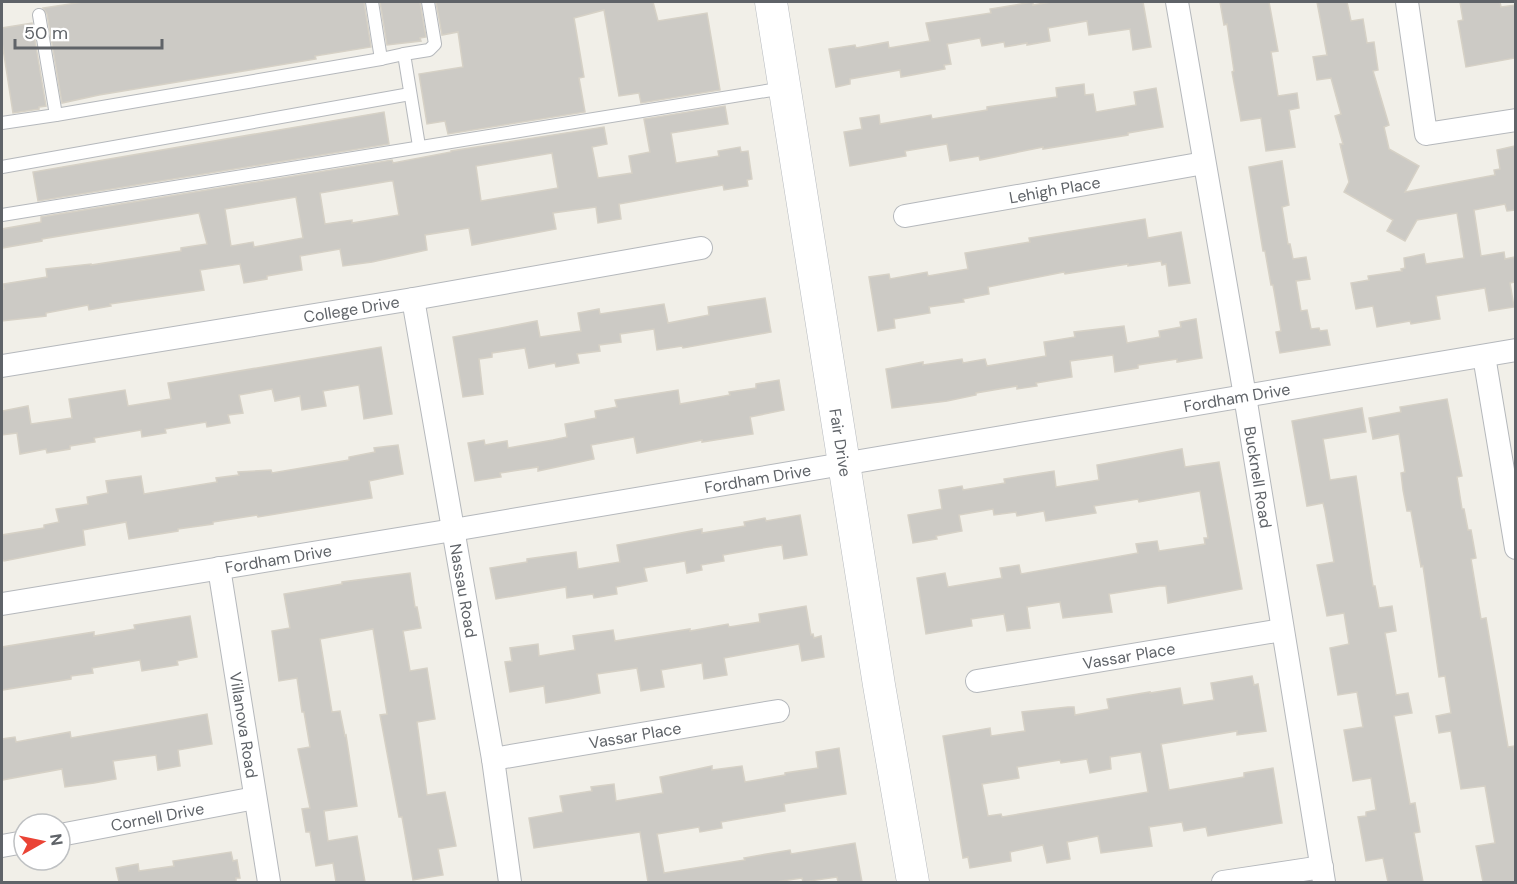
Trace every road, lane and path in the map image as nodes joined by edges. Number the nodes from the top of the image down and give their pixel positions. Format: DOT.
graph roads {
  1 [pos="372,2"];
  2 [pos="428,2"];
  3 [pos="771,2"];
  4 [pos="1177,2"];
  5 [pos="1407,2"];
  6 [pos="39,15"];
  7 [pos="404,54"];
  8 [pos="381,59"];
  9 [pos="784,88"];
  10 [pos="410,94"];
  11 [pos="56,115"];
  12 [pos="1515,120"];
  13 [pos="2,123"];
  14 [pos="419,146"];
  15 [pos="1204,163"];
  16 [pos="2,167"];
  17 [pos="2,215"];
  18 [pos="905,216"];
  19 [pos="701,248"];
  20 [pos="412,299"];
  21 [pos="1515,350"];
  22 [pos="1484,356"];
  23 [pos="2,366"];
  24 [pos="1245,396"];
  25 [pos="844,463"];
  26 [pos="453,530"];
  27 [pos="1515,548"];
  28 [pos="219,568"];
  29 [pos="2,604"];
  30 [pos="1282,630"];
  31 [pos="977,681"];
  32 [pos="778,711"];
  33 [pos="493,759"];
  34 [pos="255,798"];
  35 [pos="72,833"];
  36 [pos="1323,875"];
  37 [pos="269,882"];
  38 [pos="510,882"];
  39 [pos="913,882"];
  40 [pos="1223,882"];
  1 -- 8 [label="lane"];
  2 -- 7 [label="lane"];
  3 -- 9 [label="main road, Fair Drive"];
  4 -- 15 [label="street, Bucknell Road"];
  5 -- 12 [label="street"];
  6 -- 11 [label="lane"];
  7 -- 8 [label="lane"];
  7 -- 10 [label="lane"];
  8 -- 11 [label="lane"];
  9 -- 14 [label="lane"];
  9 -- 25 [label="main road, Fair Drive"];
  10 -- 14 [label="lane"];
  10 -- 16 [label="lane"];
  11 -- 13 [label="lane"];
  14 -- 17 [label="lane"];
  15 -- 18 [label="street, Lehigh Place"];
  15 -- 24 [label="street, Bucknell Road"];
  19 -- 20 [label="street, College Drive"];
  20 -- 23 [label="street, College Drive"];
  20 -- 26 [label="street, Nassau Road"];
  21 -- 22 [label="street, Fordham Drive"];
  22 -- 24 [label="street, Fordham Drive"];
  22 -- 27 [label="street"];
  24 -- 25 [label="street, Fordham Drive"];
  24 -- 30 [label="street, Bucknell Road"];
  25 -- 26 [label="street, Fordham Drive"];
  25 -- 39 [label="main road, Fair Drive"];
  26 -- 28 [label="street, Fordham Drive"];
  26 -- 33 [label="street, Nassau Road"];
  28 -- 29 [label="street, Fordham Drive"];
  28 -- 34 [label="street, Villanova Road"];
  30 -- 31 [label="street, Vassar Place"];
  30 -- 36 [label="street, Bucknell Road"];
  32 -- 33 [label="street, Vassar Place"];
  33 -- 38 [label="street, Nassau Road"];
  34 -- 35 [label="street, Cornell Drive"];
  34 -- 37 [label="street, Villanova Road"];
  36 -- 40 [label="street"];
}
